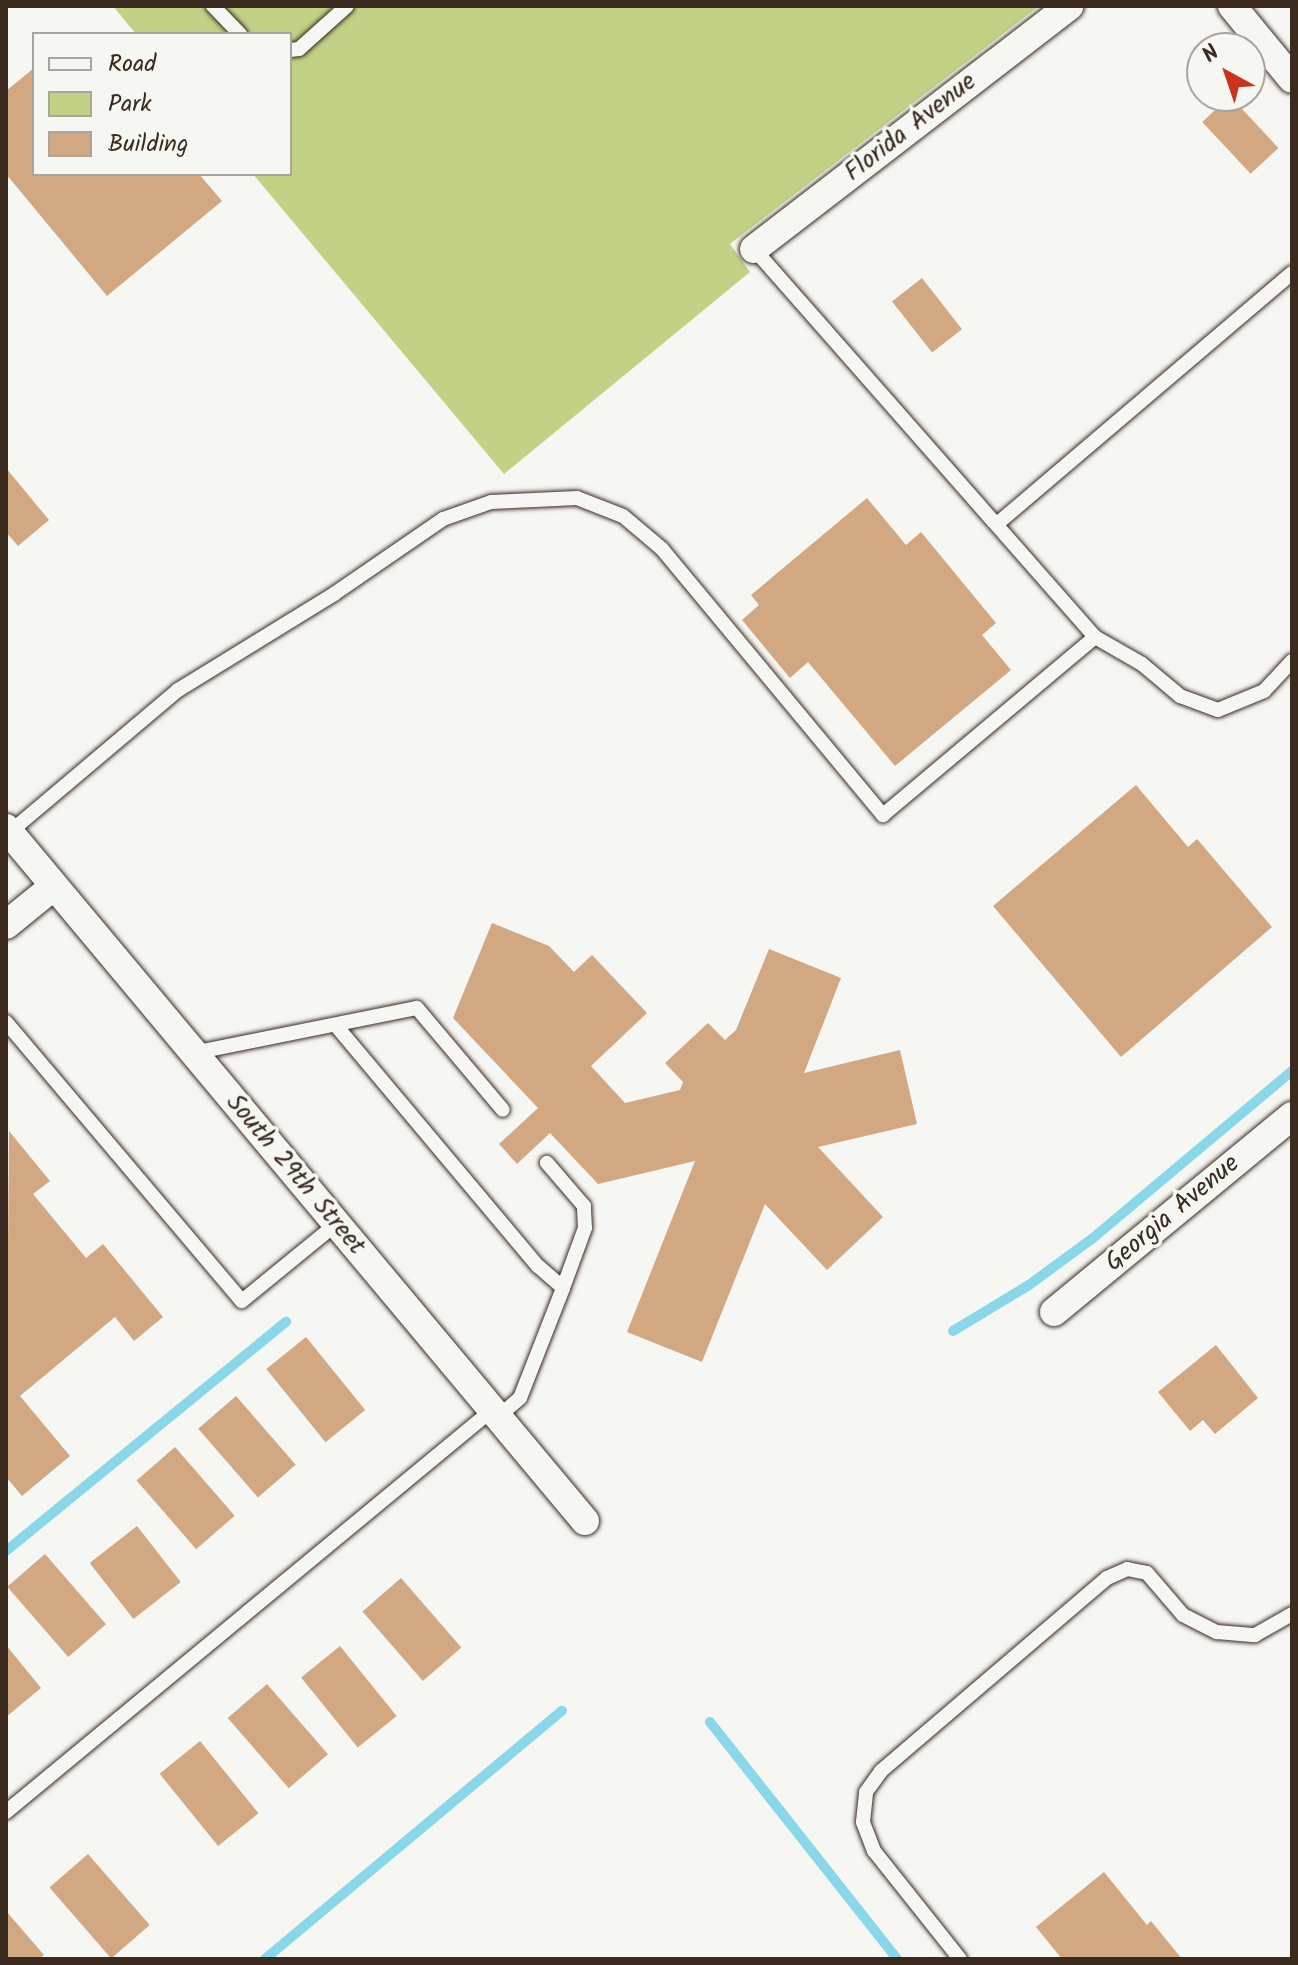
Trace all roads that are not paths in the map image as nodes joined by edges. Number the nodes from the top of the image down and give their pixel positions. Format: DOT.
graph roads {
  1 [pos="213,6"];
  2 [pos="1069,6"];
  3 [pos="1232,6"];
  4 [pos="341,8"];
  5 [pos="238,32"];
  6 [pos="292,50"];
  7 [pos="1292,79"];
  8 [pos="754,249"];
  9 [pos="1292,273"];
  10 [pos="997,524"];
  11 [pos="1095,637"];
  12 [pos="1292,661"];
  13 [pos="8,830"];
  14 [pos="53,887"];
  15 [pos="6,925"];
  16 [pos="6,1022"];
  17 [pos="338,1028"];
  18 [pos="193,1053"];
  19 [pos="503,1110"];
  20 [pos="1292,1116"];
  21 [pos="547,1163"];
  22 [pos="336,1224"];
  23 [pos="563,1288"];
  24 [pos="1054,1312"];
  25 [pos="495,1414"];
  26 [pos="585,1521"];
  27 [pos="1292,1614"];
  28 [pos="6,1812"];
  29 [pos="960,1959"];
  1 -- 5 [label="lane"];
  2 -- 8 [label="street, Florida Avenue"];
  3 -- 7 [label="street"];
  4 -- 6 [label="lane"];
  8 -- 10 [label="lane"];
  9 -- 10 [label="lane"];
  10 -- 11 [label="lane"];
  11 -- 12 [label="lane"];
  11 -- 13 [label="lane"];
  13 -- 14 [label="street, South 29th Street"];
  14 -- 15 [label="street"];
  14 -- 18 [label="street, South 29th Street"];
  16 -- 22 [label="lane"];
  17 -- 18 [label="lane"];
  17 -- 19 [label="lane"];
  17 -- 23 [label="lane"];
  18 -- 22 [label="street, South 29th Street"];
  20 -- 24 [label="street, Georgia Avenue"];
  21 -- 23 [label="lane"];
  22 -- 25 [label="street, South 29th Street"];
  23 -- 25 [label="lane"];
  25 -- 26 [label="street, South 29th Street"];
  25 -- 28 [label="lane"];
  27 -- 29 [label="lane"];
}
